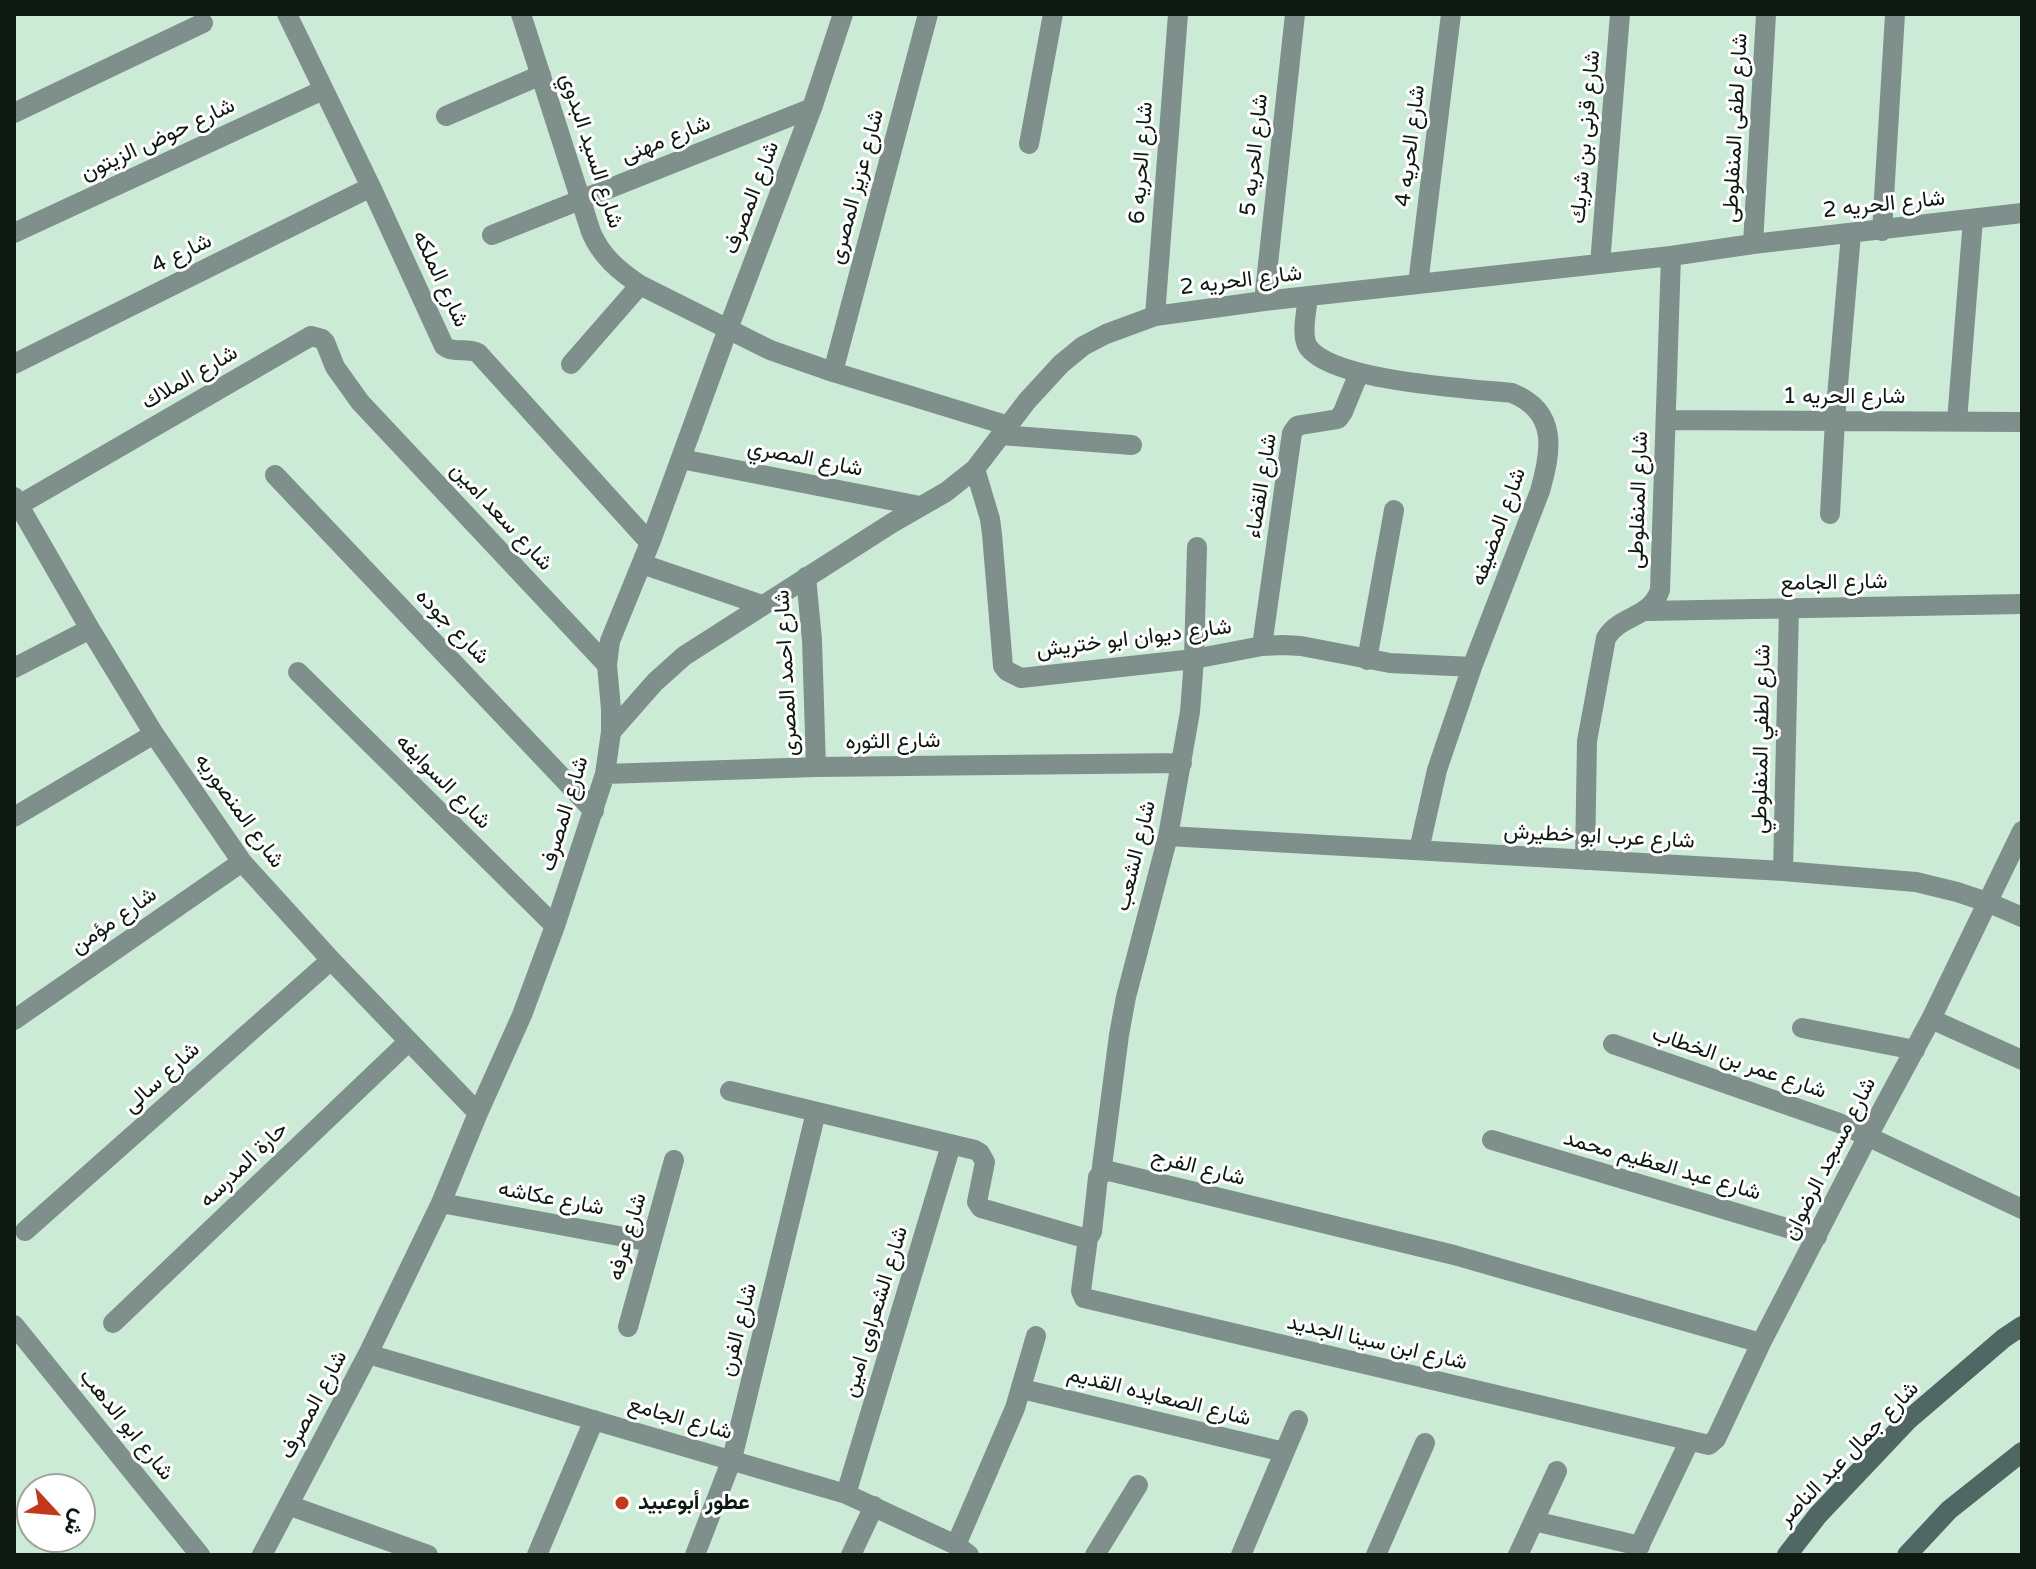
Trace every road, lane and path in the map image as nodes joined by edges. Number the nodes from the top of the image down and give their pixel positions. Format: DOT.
graph roads {
  1 [pos="287,14"];
  2 [pos="521,14"];
  3 [pos="843,14"];
  4 [pos="928,14"];
  5 [pos="1053,14"];
  6 [pos="1178,14"];
  7 [pos="1295,14"];
  8 [pos="1451,14"];
  9 [pos="1620,14"];
  10 [pos="1766,14"];
  11 [pos="1895,14"];
  12 [pos="203,23"];
  13 [pos="541,75"];
  14 [pos="323,90"];
  15 [pos="812,108"];
  16 [pos="14,113"];
  17 [pos="446,116"];
  18 [pos="1029,144"];
  19 [pos="371,187"];
  20 [pos="580,200"];
  21 [pos="2022,213"];
  22 [pos="1973,219"];
  23 [pos="1882,231"];
  24 [pos="14,233"];
  25 [pos="1851,234"];
  26 [pos="492,235"];
  27 [pos="1753,244"];
  28 [pos="1671,256"];
  29 [pos="1600,264"];
  30 [pos="1418,284"];
  31 [pos="640,285"];
  32 [pos="1308,296"];
  33 [pos="1264,301"];
  34 [pos="1155,316"];
  35 [pos="728,329"];
  36 [pos="14,364"];
  37 [pos="571,364"];
  38 [pos="833,372"];
  39 [pos="1359,373"];
  40 [pos="360,402"];
  41 [pos="1666,420"];
  42 [pos="1835,420"];
  43 [pos="1957,421"];
  44 [pos="2022,422"];
  45 [pos="1005,431"];
  46 [pos="1132,445"];
  47 [pos="681,459"];
  48 [pos="975,469"];
  49 [pos="275,475"];
  50 [pos="16,501"];
  51 [pos="920,506"];
  52 [pos="1394,510"];
  53 [pos="1830,514"];
  54 [pos="650,543"];
  55 [pos="1197,547"];
  56 [pos="642,564"];
  57 [pos="806,577"];
  58 [pos="2022,604"];
  59 [pos="762,605"];
  60 [pos="1789,608"];
  61 [pos="1647,611"];
  62 [pos="90,629"];
  63 [pos="1262,646"];
  64 [pos="1194,659"];
  65 [pos="1367,660"];
  66 [pos="607,665"];
  67 [pos="1472,667"];
  68 [pos="14,668"];
  69 [pos="298,672"];
  70 [pos="611,732"];
  71 [pos="154,734"];
  72 [pos="1182,763"];
  73 [pos="816,767"];
  74 [pos="605,774"];
  75 [pos="594,811"];
  76 [pos="14,817"];
  77 [pos="2022,831"];
  78 [pos="1168,836"];
  79 [pos="1419,850"];
  80 [pos="1585,860"];
  81 [pos="242,862"];
  82 [pos="1783,871"];
  83 [pos="1987,902"];
  84 [pos="2022,917"];
  85 [pos="555,926"];
  86 [pos="331,960"];
  87 [pos="1931,1019"];
  88 [pos="14,1020"];
  89 [pos="1802,1028"];
  90 [pos="408,1042"];
  91 [pos="1613,1044"];
  92 [pos="1915,1050"];
  93 [pos="2022,1060"];
  94 [pos="730,1091"];
  95 [pos="816,1112"];
  96 [pos="478,1113"];
  97 [pos="1868,1136"];
  98 [pos="1492,1140"];
  99 [pos="951,1145"];
  100 [pos="674,1160"];
  101 [pos="1101,1174"];
  102 [pos="441,1203"];
  103 [pos="2022,1209"];
  104 [pos="25,1231"];
  105 [pos="1817,1237"];
  106 [pos="1088,1238"];
  107 [pos="651,1242"];
  108 [pos="113,1323"];
  109 [pos="14,1325"];
  110 [pos="2022,1326"];
  111 [pos="628,1327"];
  112 [pos="1036,1336"];
  113 [pos="1761,1343"];
  114 [pos="368,1354"];
  115 [pos="1022,1389"];
  116 [pos="594,1420"];
  117 [pos="1298,1420"];
  118 [pos="1716,1439"];
  119 [pos="1689,1442"];
  120 [pos="1425,1443"];
  121 [pos="1284,1452"];
  122 [pos="2022,1452"];
  123 [pos="732,1459"];
  124 [pos="1557,1471"];
  125 [pos="1138,1485"];
  126 [pos="846,1494"];
  127 [pos="288,1505"];
  128 [pos="874,1506"];
  129 [pos="1534,1521"];
  130 [pos="963,1550"];
  131 [pos="1638,1550"];
  132 [pos="200,1555"];
  133 [pos="262,1555"];
  134 [pos="428,1555"];
  135 [pos="537,1555"];
  136 [pos="695,1555"];
  137 [pos="851,1555"];
  138 [pos="1095,1555"];
  139 [pos="1241,1555"];
  140 [pos="1376,1555"];
  141 [pos="1518,1555"];
  142 [pos="1787,1555"];
  143 [pos="1907,1555"];
  1 -- 14 [label="street, شارع الملكه"];
  2 -- 13 [label="street, شارع السيد البدوي"];
  3 -- 15 [label="street, شارع المصرف"];
  4 -- 38 [label="street, شارع عزيز المصرى"];
  5 -- 18 [label="street"];
  6 -- 34 [label="street, شارع الحريه 6"];
  7 -- 33 [label="street, شارع الحريه 5"];
  8 -- 30 [label="street, شارع الحريه 4"];
  9 -- 29 [label="street, شارع قرنى بن شريك"];
  10 -- 27 [label="street, شارع لطفى المنفلوطى"];
  11 -- 23 [label="street"];
  12 -- 16 [label="street"];
  13 -- 17 [label="street"];
  13 -- 20 [label="street, شارع السيد البدوي"];
  14 -- 19 [label="street, شارع الملكه"];
  14 -- 24 [label="street, شارع حوض الزيتون"];
  15 -- 20 [label="street, شارع مهنى"];
  15 -- 35 [label="street, شارع المصرف"];
  19 -- 36 [label="street, شارع 4"];
  19 -- 54 [label="street, شارع الملكه"];
  20 -- 26 [label="street, شارع مهنى"];
  20 -- 31 [label="street, شارع السيد البدوي"];
  21 -- 22 [label="street, شارع الحريه 2"];
  22 -- 23 [label="street, شارع الحريه 2"];
  22 -- 43 [label="street"];
  23 -- 25 [label="street, شارع الحريه 2"];
  25 -- 27 [label="street, شارع الحريه 2"];
  25 -- 42 [label="street"];
  27 -- 28 [label="street, شارع الحريه 2"];
  28 -- 29 [label="street, شارع الحريه 2"];
  28 -- 41 [label="street, شارع المنفلوطى"];
  29 -- 30 [label="street, شارع الحريه 2"];
  30 -- 32 [label="street, شارع الحريه 2"];
  31 -- 35 [label="street, شارع السيد البدوي"];
  31 -- 37 [label="street"];
  32 -- 33 [label="street, شارع الحريه 2"];
  32 -- 39 [label="street, شارع المضيفه"];
  33 -- 34 [label="street, شارع الحريه 2"];
  34 -- 45 [label="street, شارع الحريه 2"];
  35 -- 38 [label="street, شارع السيد البدوي"];
  35 -- 47 [label="street, شارع المصرف"];
  38 -- 45 [label="street, شارع السيد البدوي"];
  39 -- 63 [label="street, شارع القضاء"];
  39 -- 67 [label="street, شارع المضيفه"];
  40 -- 50 [label="street, شارع الملاك"];
  40 -- 66 [label="street, شارع سعد امين"];
  41 -- 42 [label="street, شارع الحريه 1"];
  41 -- 61 [label="street, شارع المنفلوطى"];
  42 -- 43 [label="street, شارع الحريه 1"];
  42 -- 53 [label="street"];
  43 -- 44 [label="street, شارع الحريه 1"];
  45 -- 46 [label="street, شارع السيد البدوي"];
  45 -- 48 [label="street, شارع الحريه 2"];
  47 -- 51 [label="street, شارع المصري"];
  47 -- 54 [label="street, شارع المصرف"];
  48 -- 51 [label="street, شارع الحريه 2"];
  48 -- 64 [label="street, شارع ديوان ابو ختريش"];
  49 -- 75 [label="street, شارع جوده"];
  50 -- 62 [label="street, شارع المنصوريه"];
  51 -- 57 [label="street, شارع الحريه 2"];
  52 -- 65 [label="street"];
  54 -- 56 [label="street, شارع المصرف"];
  55 -- 64 [label="street, شارع الشعب"];
  56 -- 59 [label="street"];
  56 -- 66 [label="street, شارع المصرف"];
  57 -- 59 [label="street, شارع الحريه 2"];
  57 -- 73 [label="street, شارع احمد المصرى"];
  58 -- 60 [label="street, شارع الجامع"];
  59 -- 70 [label="street, شارع الحريه 2"];
  60 -- 61 [label="street, شارع الجامع"];
  60 -- 82 [label="street, شارع لطفي المنفلوطي"];
  61 -- 80 [label="street"];
  62 -- 68 [label="street"];
  62 -- 71 [label="street, شارع المنصوريه"];
  63 -- 64 [label="street, شارع ديوان ابو ختريش"];
  63 -- 65 [label="street, شارع ديوان ابو ختريش"];
  64 -- 72 [label="street, شارع الشعب"];
  65 -- 67 [label="street, شارع ديوان ابو ختريش"];
  66 -- 70 [label="street, شارع المصرف"];
  67 -- 79 [label="street, شارع المضيفه"];
  69 -- 85 [label="street, شارع السوايفه"];
  70 -- 74 [label="street, شارع المصرف"];
  71 -- 76 [label="street"];
  71 -- 81 [label="street, شارع المنصوريه"];
  72 -- 73 [label="street, شارع الثوره"];
  72 -- 78 [label="street, شارع الشعب"];
  73 -- 74 [label="street, شارع الثوره"];
  74 -- 75 [label="street, شارع المصرف"];
  75 -- 85 [label="street, شارع المصرف"];
  77 -- 83 [label="street, شارع مسجد الرضوان"];
  78 -- 79 [label="street, شارع عرب ابو خطيرش"];
  78 -- 101 [label="street, شارع الشعب"];
  79 -- 80 [label="street, شارع عرب ابو خطيرش"];
  80 -- 82 [label="street, شارع عرب ابو خطيرش"];
  81 -- 86 [label="street, شارع المنصوريه"];
  81 -- 88 [label="street, شارع مؤمن"];
  82 -- 83 [label="street, شارع عرب ابو خطيرش"];
  83 -- 84 [label="street, شارع عرب ابو خطيرش"];
  83 -- 87 [label="street, شارع مسجد الرضوان"];
  85 -- 96 [label="street, شارع المصرف"];
  86 -- 90 [label="street, شارع المنصوريه"];
  86 -- 104 [label="street, شارع سالى"];
  87 -- 92 [label="street, شارع مسجد الرضوان"];
  87 -- 93 [label="street"];
  89 -- 92 [label="street"];
  90 -- 96 [label="street, شارع المنصوريه"];
  90 -- 108 [label="street, حارة المدرسه"];
  91 -- 97 [label="street, شارع عمر بن الخطاب"];
  92 -- 97 [label="street, شارع مسجد الرضوان"];
  94 -- 95 [label="street"];
  95 -- 99 [label="street"];
  95 -- 123 [label="street, شارع الفرن"];
  96 -- 102 [label="street, شارع المصرف"];
  97 -- 103 [label="street, شارع عمر بن الخطاب"];
  97 -- 105 [label="street, شارع مسجد الرضوان"];
  98 -- 105 [label="street, شارع عبد العظيم محمد"];
  99 -- 106 [label="street"];
  99 -- 126 [label="street, شارع الشعراوى امين"];
  100 -- 107 [label="street, شارع عرفه"];
  101 -- 106 [label="street"];
  101 -- 113 [label="street, شارع الفرج"];
  102 -- 107 [label="street, شارع عكاشه"];
  102 -- 114 [label="street, شارع المصرف"];
  105 -- 113 [label="street, شارع مسجد الرضوان"];
  106 -- 119 [label="street, شارع ابن سينا الجديد"];
  107 -- 111 [label="street, شارع عرفه"];
  109 -- 132 [label="street, شارع ابو الدهب"];
  110 -- 142 [label="street, شارع جمال عبد الناصر"];
  112 -- 115 [label="street"];
  113 -- 118 [label="street, شارع مسجد الرضوان"];
  114 -- 116 [label="street, شارع الجامع"];
  114 -- 127 [label="street, شارع المصرف"];
  115 -- 121 [label="street, شارع الصعايده القديم"];
  115 -- 130 [label="street"];
  116 -- 123 [label="street, شارع الجامع"];
  116 -- 135 [label="street"];
  117 -- 121 [label="street"];
  118 -- 119 [label="street, شارع ابن سينا الجديد"];
  119 -- 131 [label="street"];
  120 -- 140 [label="street"];
  121 -- 139 [label="street"];
  122 -- 143 [label="street"];
  123 -- 126 [label="street, شارع الجامع"];
  123 -- 136 [label="street, شارع الفرن"];
  124 -- 129 [label="street"];
  125 -- 138 [label="street"];
  126 -- 128 [label="street, شارع الجامع"];
  127 -- 133 [label="street, شارع المصرف"];
  127 -- 134 [label="street"];
  128 -- 130 [label="street, شارع الجامع"];
  128 -- 137 [label="street"];
  129 -- 131 [label="street"];
  129 -- 141 [label="street"];
}
